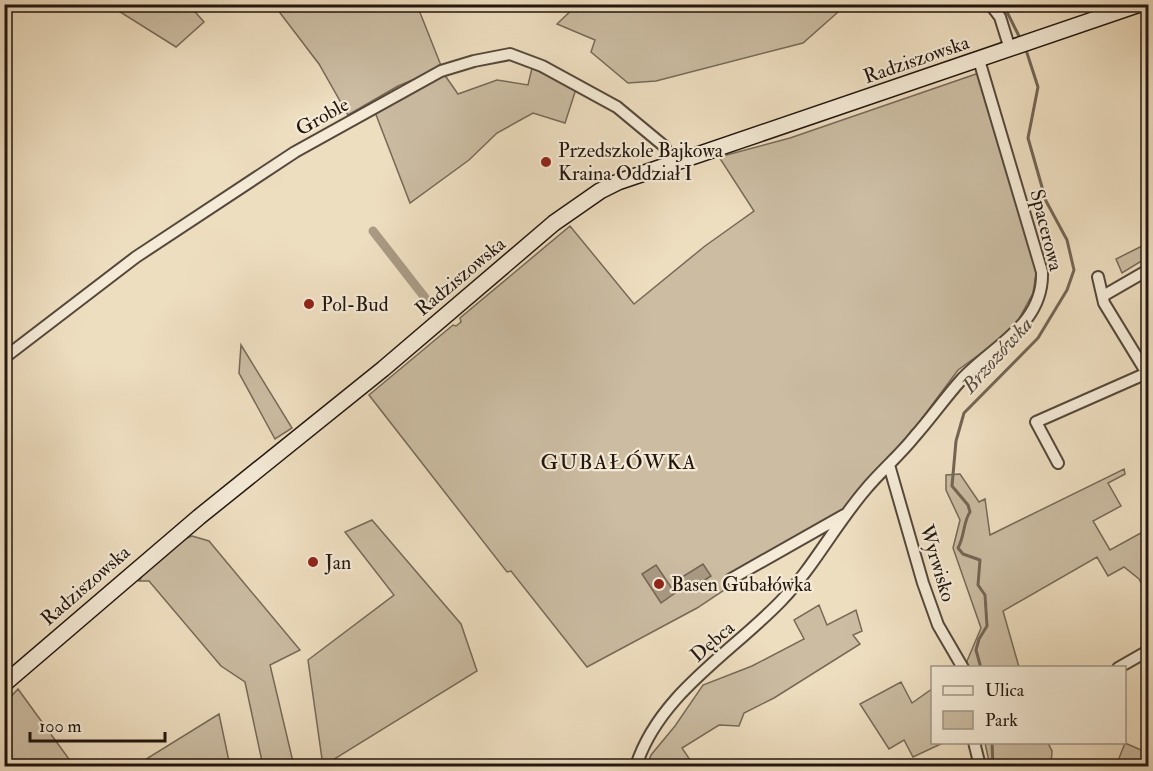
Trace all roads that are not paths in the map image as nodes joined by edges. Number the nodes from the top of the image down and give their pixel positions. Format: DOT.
graph roads {
  1 [pos="990,4"];
  2 [pos="1142,4"];
  3 [pos="1149,13"];
  4 [pos="1010,49"];
  5 [pos="979,60"];
  6 [pos="673,164"];
  7 [pos="1149,270"];
  8 [pos="1098,277"];
  9 [pos="1103,296"];
  10 [pos="4,358"];
  11 [pos="1148,374"];
  12 [pos="1058,463"];
  13 [pos="889,465"];
  14 [pos="847,514"];
  15 [pos="731,579"];
  16 [pos="1149,647"];
  17 [pos="962,666"];
  18 [pos="1122,666"];
  19 [pos="4,684"];
  20 [pos="974,744"];
  21 [pos="636,766"];
  22 [pos="980,766"];
  1 -- 4 [label="street"];
  2 -- 3 [label="street"];
  2 -- 4 [label="street, Radziszowska"];
  4 -- 5 [label="street, Radziszowska"];
  5 -- 6 [label="street, Radziszowska"];
  5 -- 13 [label="street, Spacerowa"];
  6 -- 10 [label="street, Groble"];
  6 -- 19 [label="street, Radziszowska"];
  7 -- 9 [label="street"];
  8 -- 9 [label="street"];
  9 -- 11 [label="street"];
  11 -- 12 [label="street"];
  13 -- 14 [label="street, Dębca"];
  13 -- 17 [label="street, Wyrwisko"];
  14 -- 15 [label="street"];
  14 -- 21 [label="street, Dębca"];
  16 -- 18 [label="street"];
  20 -- 22 [label="street"];
}
